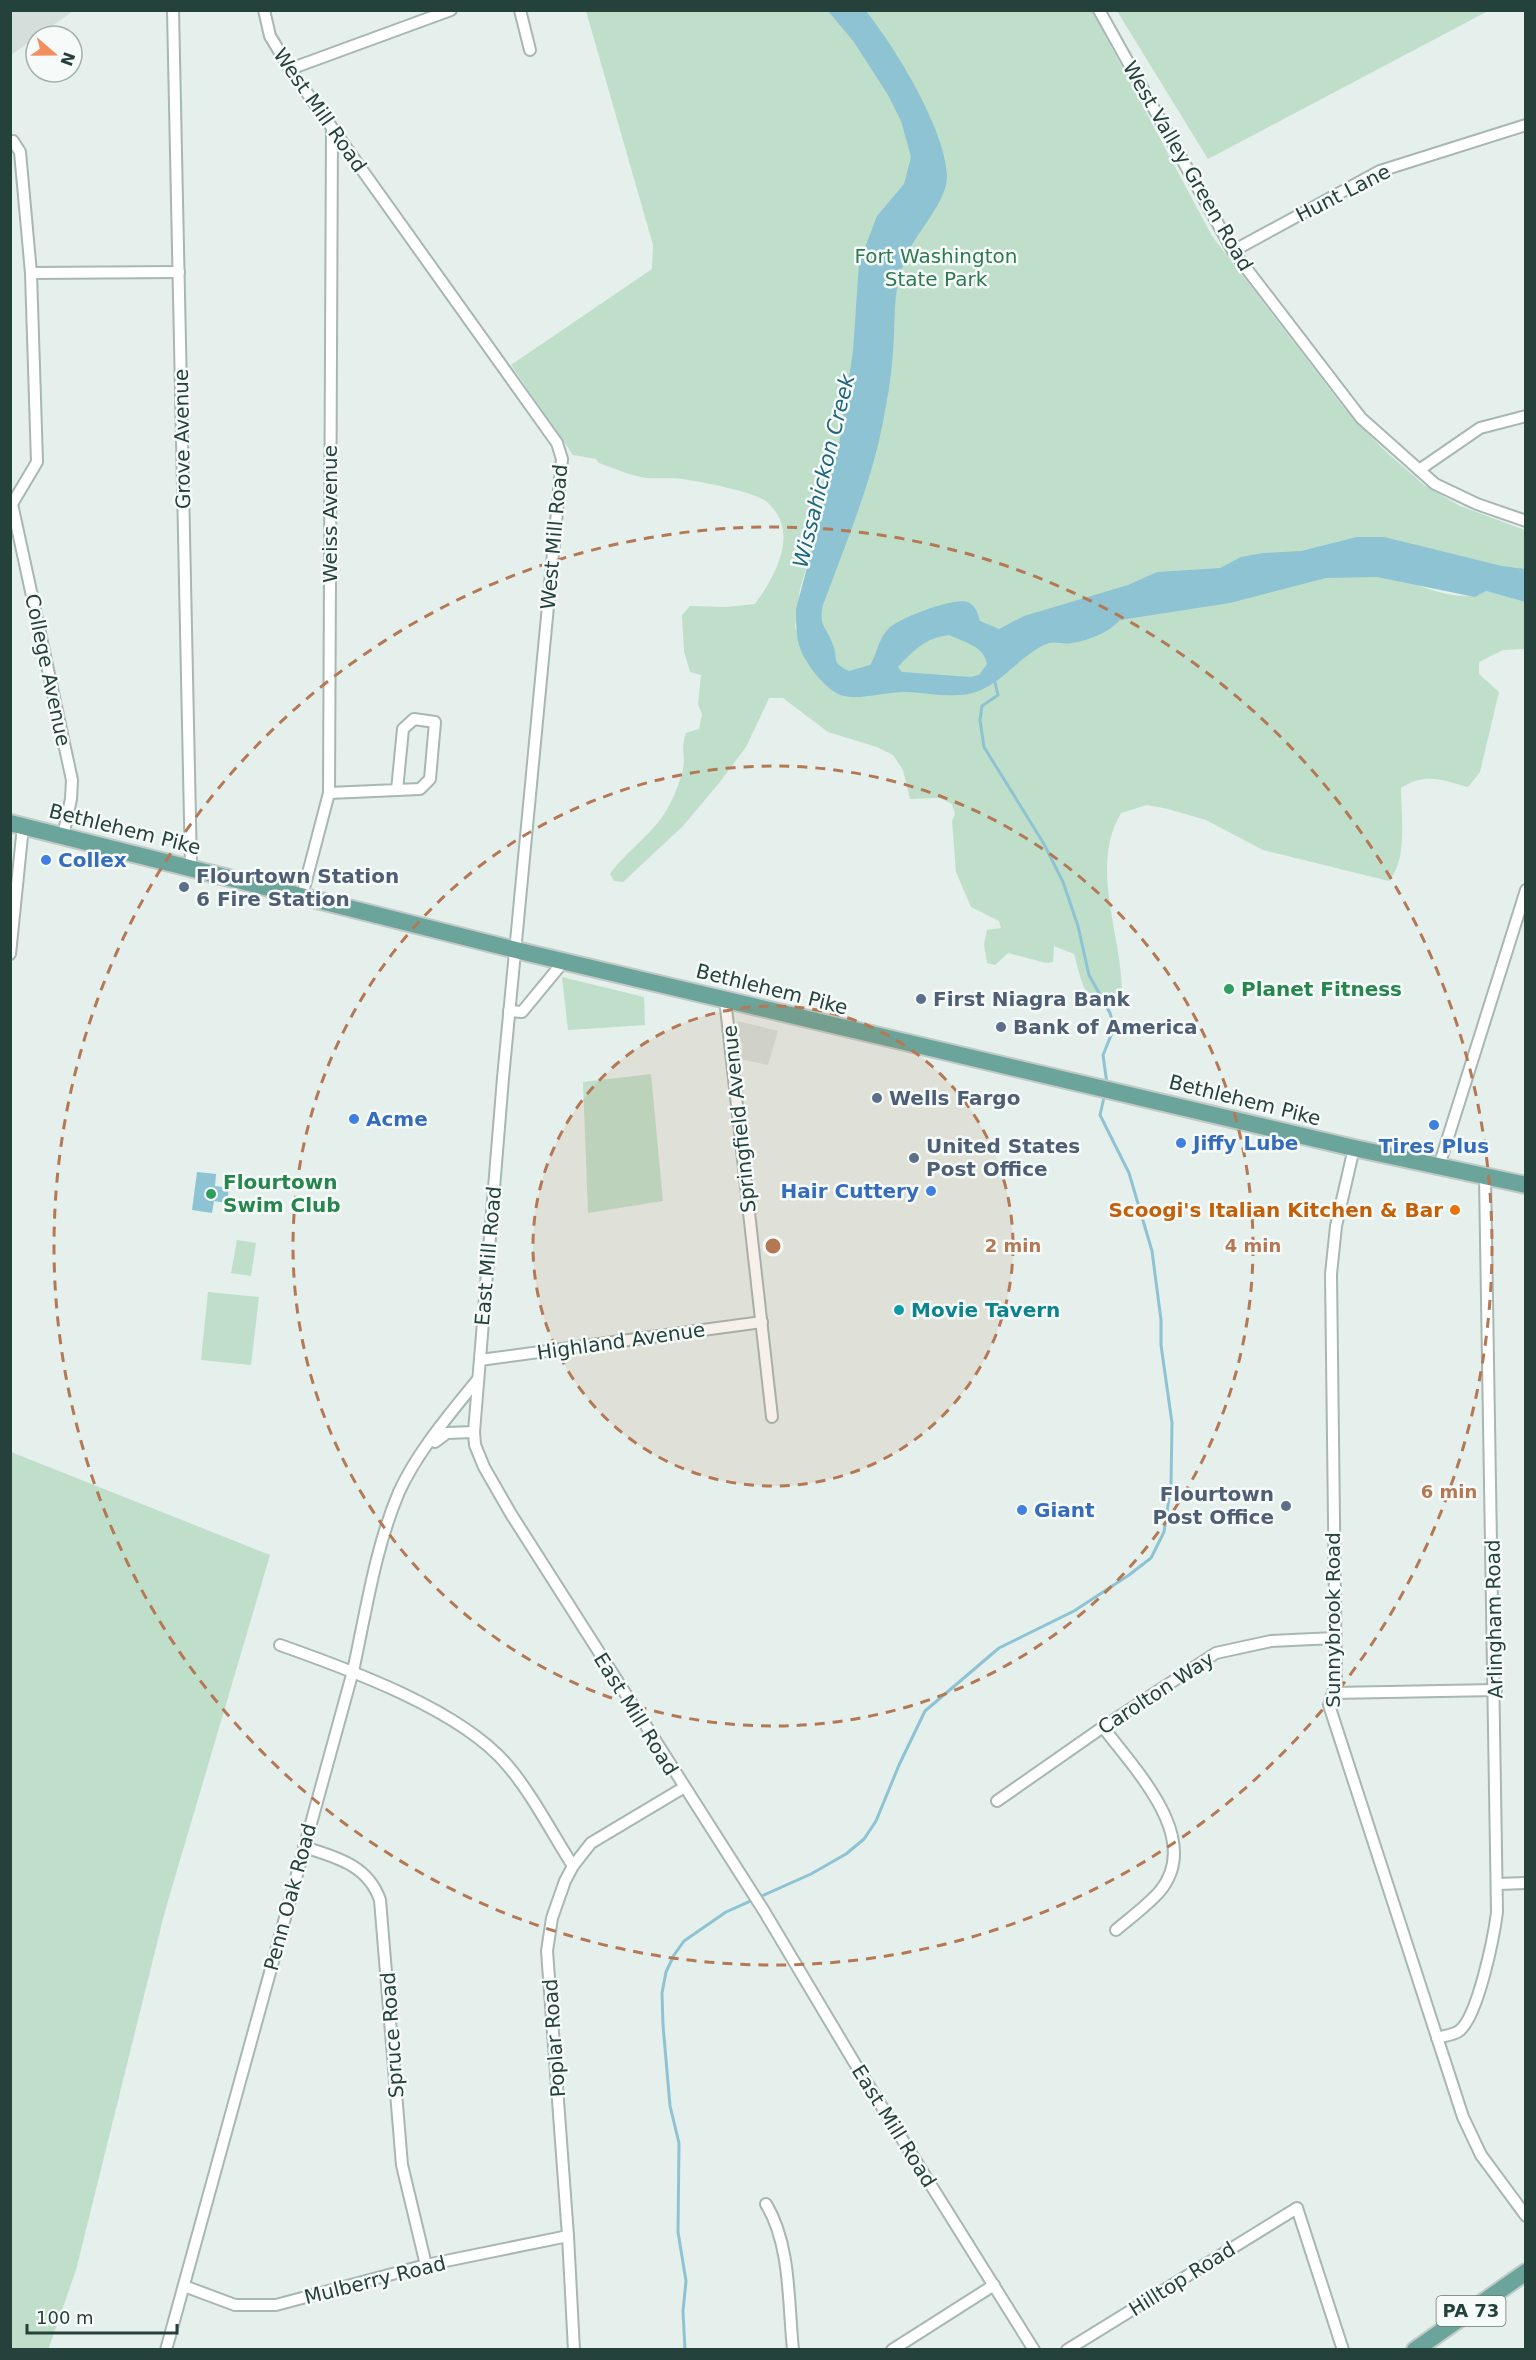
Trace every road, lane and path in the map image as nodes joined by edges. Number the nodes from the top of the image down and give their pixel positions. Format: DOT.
graph roads {
  1 [pos="173,10"];
  2 [pos="264,10"];
  3 [pos="451,10"];
  4 [pos="520,10"];
  5 [pos="1099,10"];
  6 [pos="530,50"];
  7 [pos="290,69"];
  8 [pos="1526,125"];
  9 [pos="332,128"];
  10 [pos="12,142"];
  11 [pos="1233,251"];
  12 [pos="179,272"];
  13 [pos="31,273"];
  14 [pos="1526,416"];
  15 [pos="1419,470"];
  16 [pos="11,504"];
  17 [pos="1526,521"];
  18 [pos="397,790"];
  19 [pos="329,793"];
  20 [pos="17,824"];
  21 [pos="63,836"];
  22 [pos="191,867"];
  23 [pos="1526,890"];
  24 [pos="302,896"];
  25 [pos="516,950"];
  26 [pos="10,954"];
  27 [pos="564,961"];
  28 [pos="725,999"];
  29 [pos="510,1011"];
  30 [pos="1354,1148"];
  31 [pos="1439,1166"];
  32 [pos="1485,1177"];
  33 [pos="1526,1185"];
  34 [pos="762,1322"];
  35 [pos="480,1360"];
  36 [pos="478,1379"];
  37 [pos="772,1417"];
  38 [pos="474,1432"];
  39 [pos="426,1450"];
  40 [pos="1334,1638"];
  41 [pos="280,1645"];
  42 [pos="353,1671"];
  43 [pos="1496,1690"];
  44 [pos="1333,1693"];
  45 [pos="1103,1727"];
  46 [pos="682,1788"];
  47 [pos="997,1801"];
  48 [pos="304,1847"];
  49 [pos="573,1866"];
  50 [pos="1526,1883"];
  51 [pos="1498,1884"];
  52 [pos="1116,1930"];
  53 [pos="1437,2038"];
  54 [pos="766,2204"];
  55 [pos="1526,2216"];
  56 [pos="568,2236"];
  57 [pos="426,2265"];
  58 [pos="1526,2272"];
  59 [pos="994,2285"];
  60 [pos="184,2286"];
  61 [pos="166,2349"];
  62 [pos="574,2349"];
  63 [pos="793,2349"];
  64 [pos="892,2349"];
  65 [pos="1034,2349"];
  66 [pos="1067,2349"];
  67 [pos="1343,2349"];
  68 [pos="1415,2349"];
  1 -- 12 [label="street, Grove Avenue"];
  2 -- 7 [label="street, West Mill Road"];
  3 -- 7 [label="street"];
  4 -- 6 [label="street"];
  5 -- 11 [label="street, West Valley Green Road"];
  7 -- 9 [label="street, West Mill Road"];
  8 -- 11 [label="street, Hunt Lane"];
  9 -- 19 [label="street, Weiss Avenue"];
  9 -- 25 [label="street, West Mill Road"];
  10 -- 13 [label="street"];
  11 -- 15 [label="street, West Valley Green Road"];
  12 -- 13 [label="street"];
  12 -- 22 [label="street, Grove Avenue"];
  13 -- 16 [label="street"];
  14 -- 15 [label="street"];
  15 -- 17 [label="street, West Valley Green Road"];
  16 -- 21 [label="street, College Avenue"];
  18 -- 18 [label="street"];
  18 -- 19 [label="street"];
  19 -- 24 [label="street, Weiss Avenue"];
  20 -- 21 [label="main road, Bethlehem Pike"];
  20 -- 26 [label="street"];
  21 -- 22 [label="main road, Bethlehem Pike"];
  22 -- 24 [label="main road, Bethlehem Pike"];
  23 -- 31 [label="street"];
  24 -- 25 [label="main road, Bethlehem Pike"];
  25 -- 27 [label="main road, Bethlehem Pike"];
  25 -- 29 [label="street, West Mill Road"];
  27 -- 28 [label="main road, Bethlehem Pike"];
  27 -- 29 [label="street"];
  28 -- 30 [label="main road, Bethlehem Pike"];
  28 -- 34 [label="street, Springfield Avenue"];
  29 -- 35 [label="street, East Mill Road"];
  30 -- 31 [label="main road, Bethlehem Pike"];
  30 -- 40 [label="street, Sunnybrook Road"];
  31 -- 32 [label="main road, Bethlehem Pike"];
  32 -- 33 [label="main road, Bethlehem Pike"];
  32 -- 43 [label="street, Arlingham Road"];
  34 -- 35 [label="street, Highland Avenue"];
  34 -- 37 [label="street, Springfield Avenue"];
  35 -- 36 [label="street, East Mill Road"];
  36 -- 38 [label="street, East Mill Road"];
  36 -- 39 [label="street, Penn Oak Road"];
  38 -- 39 [label="street, Penn Oak Road"];
  38 -- 46 [label="street, East Mill Road"];
  39 -- 42 [label="street, Penn Oak Road"];
  40 -- 44 [label="street, Sunnybrook Road"];
  40 -- 45 [label="street, Carolton Way"];
  41 -- 42 [label="street"];
  42 -- 48 [label="street, Penn Oak Road"];
  42 -- 49 [label="street"];
  43 -- 44 [label="street"];
  43 -- 51 [label="street, Arlingham Road"];
  44 -- 53 [label="street, Sunnybrook Road"];
  45 -- 47 [label="street, Carolton Way"];
  45 -- 52 [label="street"];
  46 -- 49 [label="street, Poplar Road"];
  46 -- 59 [label="street, East Mill Road"];
  48 -- 57 [label="street, Spruce Road"];
  48 -- 60 [label="street, Penn Oak Road"];
  49 -- 56 [label="street, Poplar Road"];
  50 -- 51 [label="street"];
  51 -- 53 [label="street, Arlingham Road"];
  53 -- 55 [label="street, Sunnybrook Road"];
  54 -- 63 [label="street"];
  56 -- 57 [label="street, Mulberry Road"];
  56 -- 62 [label="street, Poplar Road"];
  57 -- 60 [label="street, Mulberry Road"];
  58 -- 68 [label="main road, PA 73"];
  59 -- 64 [label="street"];
  59 -- 65 [label="street, East Mill Road"];
  60 -- 61 [label="street, Penn Oak Road"];
  66 -- 67 [label="street, Hilltop Road"];
}
